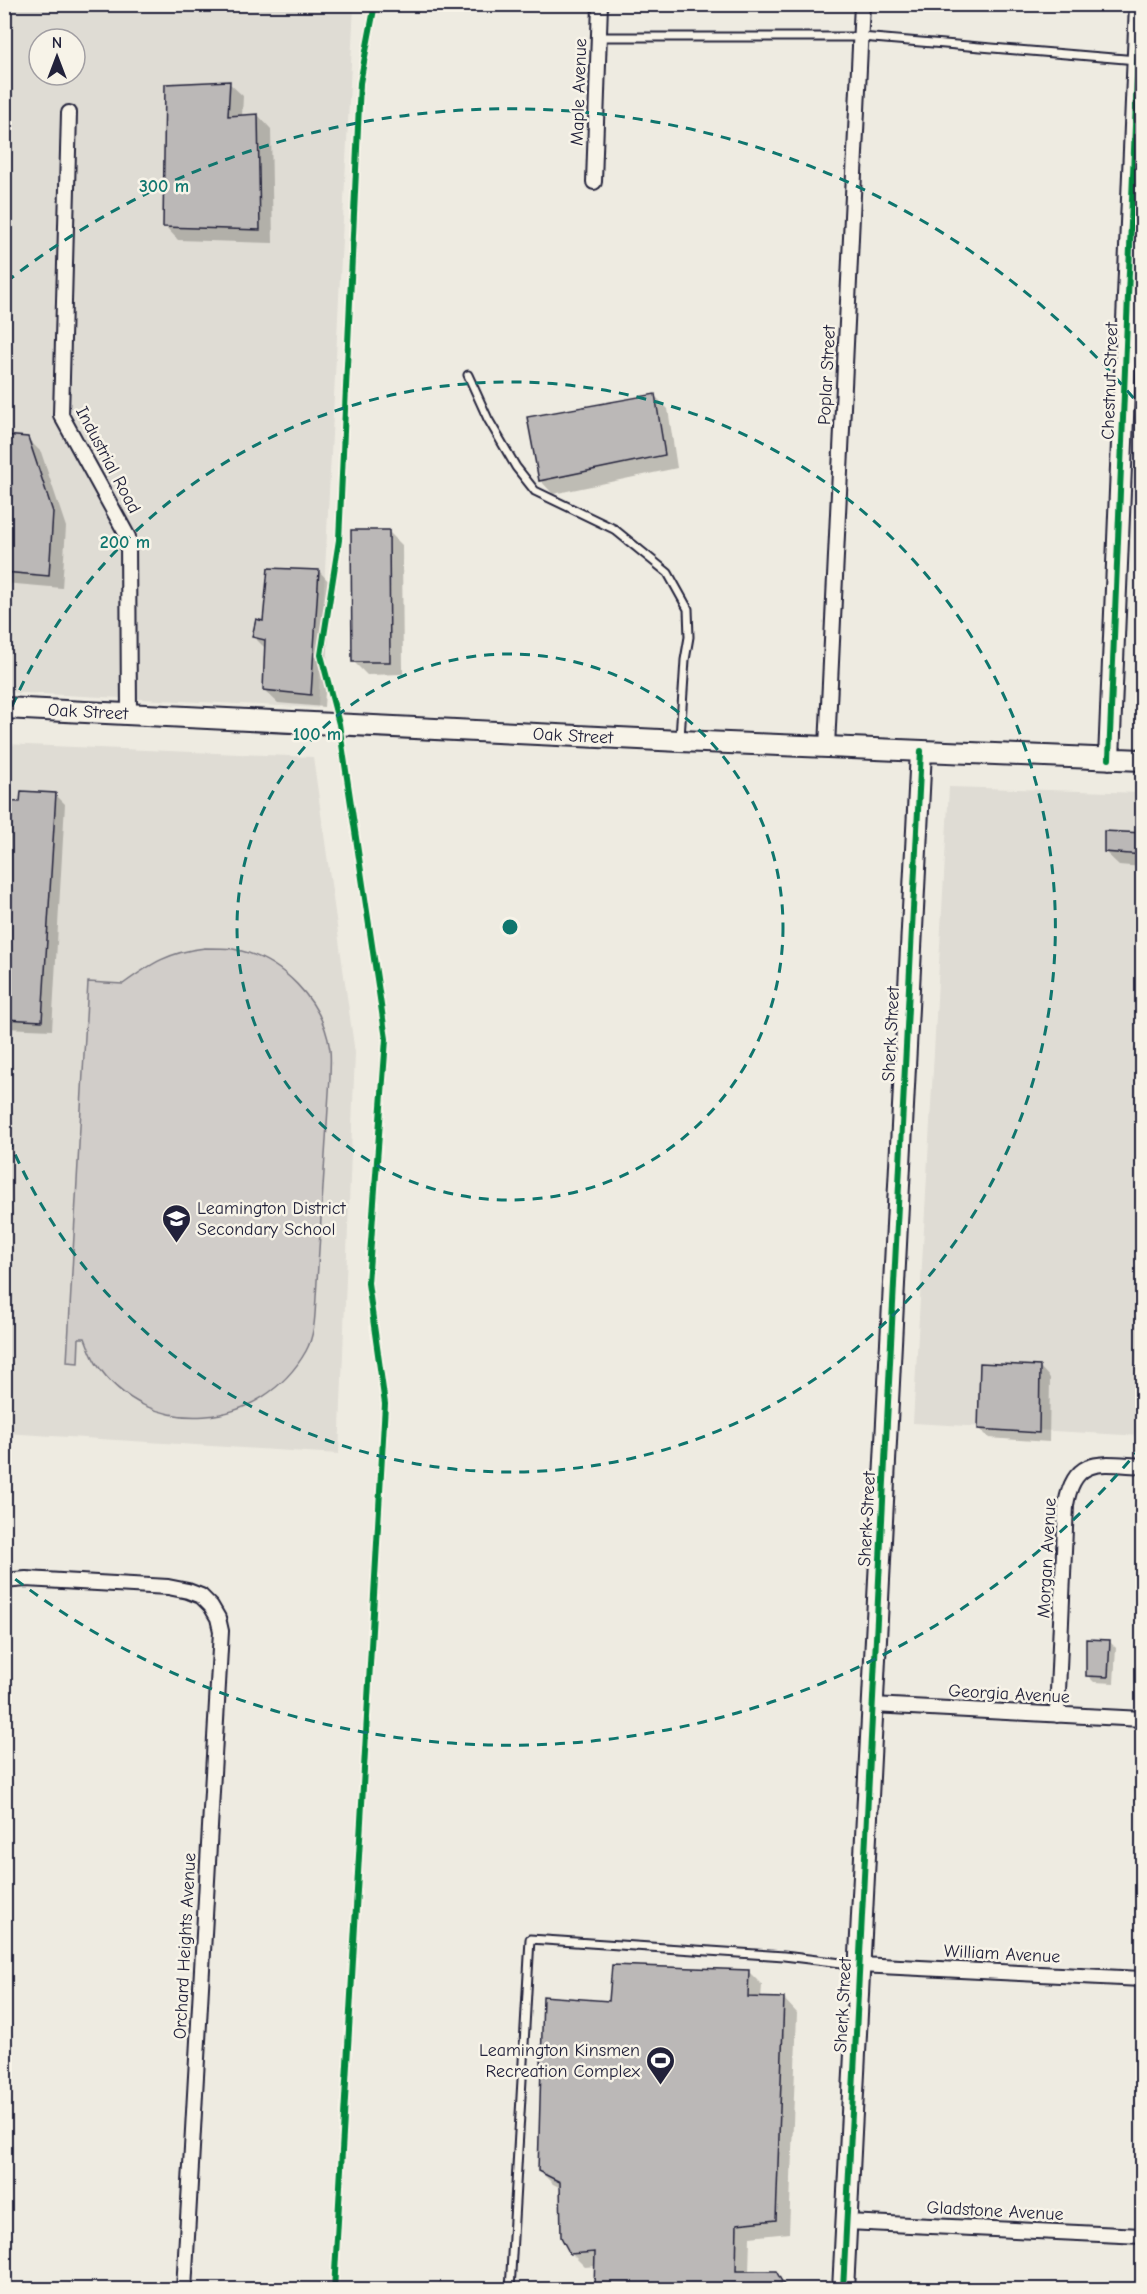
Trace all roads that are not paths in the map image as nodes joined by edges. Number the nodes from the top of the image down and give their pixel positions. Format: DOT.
graph roads {
  1 [pos="600,4"];
  2 [pos="862,4"];
  3 [pos="1140,4"];
  4 [pos="599,37"];
  5 [pos="861,37"];
  6 [pos="1140,61"];
  7 [pos="69,112"];
  8 [pos="594,182"];
  9 [pos="468,375"];
  10 [pos="4,708"];
  11 [pos="129,714"];
  12 [pos="680,741"];
  13 [pos="828,747"];
  14 [pos="921,751"];
  15 [pos="1109,759"];
  16 [pos="1143,760"];
  17 [pos="1143,1466"];
  18 [pos="4,1581"];
  19 [pos="873,1705"];
  20 [pos="1057,1714"];
  21 [pos="1143,1719"];
  22 [pos="860,1965"];
  23 [pos="1143,1979"];
  24 [pos="847,2222"];
  25 [pos="1143,2236"];
  26 [pos="183,2289"];
  27 [pos="510,2289"];
  28 [pos="843,2289"];
  1 -- 4 [label="street, Maple Avenue"];
  2 -- 5 [label="street, Poplar Street"];
  3 -- 6 [label="street, Chestnut Street"];
  4 -- 5 [label="lane"];
  4 -- 8 [label="street, Maple Avenue"];
  5 -- 6 [label="lane"];
  5 -- 13 [label="street, Poplar Street"];
  6 -- 15 [label="street, Chestnut Street"];
  7 -- 11 [label="street, Industrial Road"];
  9 -- 12 [label="lane"];
  10 -- 11 [label="street, Oak Street"];
  11 -- 12 [label="street, Oak Street"];
  12 -- 13 [label="street, Oak Street"];
  13 -- 14 [label="street, Oak Street"];
  14 -- 15 [label="street, Oak Street"];
  14 -- 19 [label="street, Sherk Street"];
  15 -- 16 [label="street, Oak Street"];
  17 -- 20 [label="street, Morgan Avenue"];
  18 -- 26 [label="street, Orchard Heights Avenue"];
  19 -- 20 [label="street, Georgia Avenue"];
  19 -- 22 [label="street, Sherk Street"];
  20 -- 21 [label="street, Georgia Avenue"];
  22 -- 23 [label="street, William Avenue"];
  22 -- 24 [label="street, Sherk Street"];
  22 -- 27 [label="lane"];
  24 -- 25 [label="street, Gladstone Avenue"];
  24 -- 28 [label="street, Sherk Street"];
}
